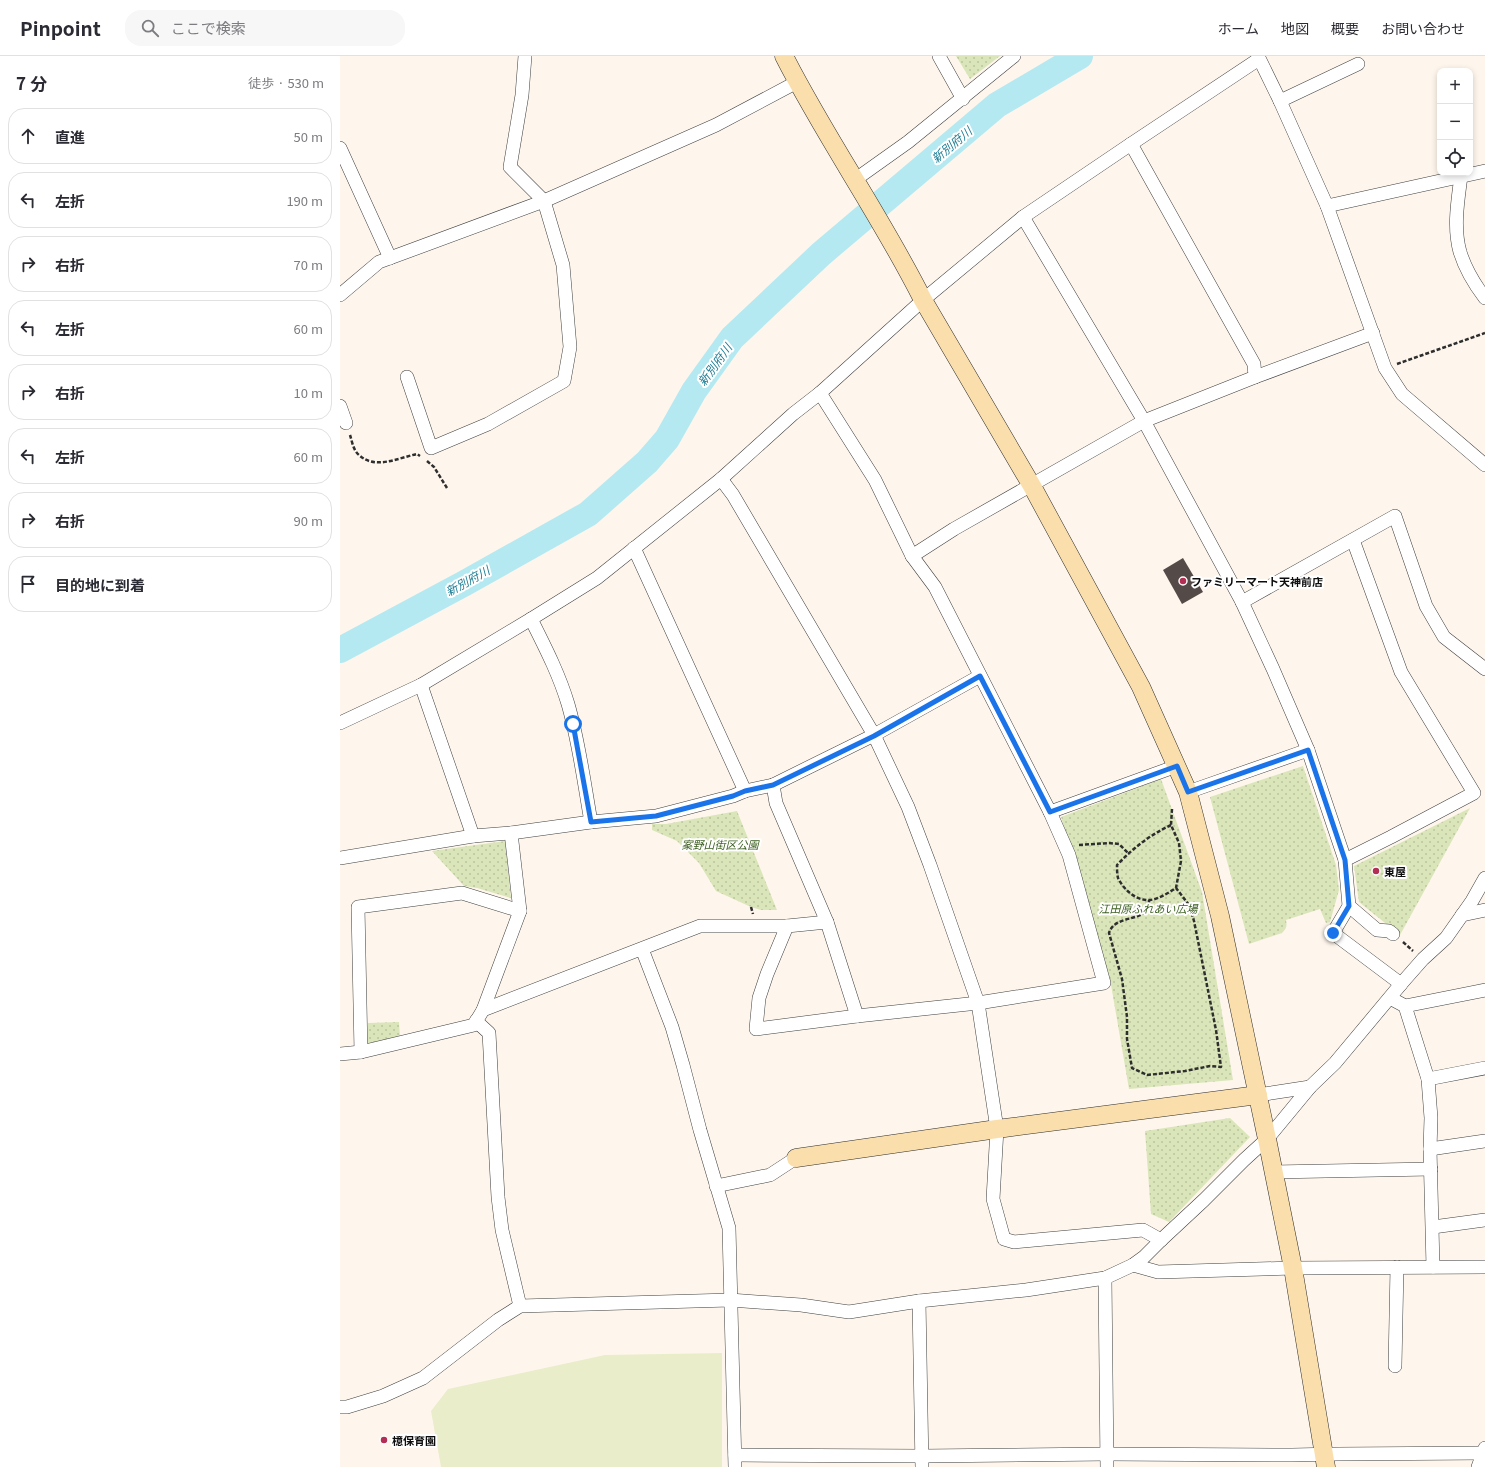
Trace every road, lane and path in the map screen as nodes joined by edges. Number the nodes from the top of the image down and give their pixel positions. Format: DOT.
graph roads {
  1 [pos="525,56"];
  2 [pos="784,56"];
  3 [pos="939,56"];
  4 [pos="1014,56"];
  5 [pos="1258,57"];
  6 [pos="1358,64"];
  7 [pos="797,82"];
  8 [pos="962,99"];
  9 [pos="1280,101"];
  10 [pos="1131,144"];
  11 [pos="340,148"];
  12 [pos="1485,171"];
  13 [pos="1473,174"];
  14 [pos="1461,176"];
  15 [pos="856,179"];
  16 [pos="544,201"];
  17 [pos="1327,206"];
  18 [pos="1023,217"];
  19 [pos="390,258"];
  20 [pos="340,295"];
  21 [pos="1485,298"];
  22 [pos="923,300"];
  23 [pos="1485,333"];
  24 [pos="1373,334"];
  25 [pos="1386,368"];
  26 [pos="407,377"];
  27 [pos="1255,377"];
  28 [pos="820,393"];
  29 [pos="340,406"];
  30 [pos="1144,421"];
  31 [pos="346,423"];
  32 [pos="1485,450"];
  33 [pos="1472,453"];
  34 [pos="1485,465"];
  35 [pos="721,480"];
  36 [pos="1032,486"];
  37 [pos="447,488"];
  38 [pos="1353,540"];
  39 [pos="634,548"];
  40 [pos="912,556"];
  41 [pos="1242,602"];
  42 [pos="531,619"];
  43 [pos="1485,669"];
  44 [pos="980,676"];
  45 [pos="421,685"];
  46 [pos="340,723"];
  47 [pos="874,736"];
  48 [pos="1308,750"];
  49 [pos="1177,766"];
  50 [pos="773,785"];
  51 [pos="745,791"];
  52 [pos="1188,792"];
  53 [pos="1172,809"];
  54 [pos="1050,812"];
  55 [pos="591,822"];
  56 [pos="1171,825"];
  57 [pos="511,833"];
  58 [pos="473,836"];
  59 [pos="1075,845"];
  60 [pos="1129,854"];
  61 [pos="340,858"];
  62 [pos="1345,860"];
  63 [pos="1485,878"];
  64 [pos="1176,888"];
  65 [pos="1149,900"];
  66 [pos="1349,906"];
  67 [pos="1485,910"];
  68 [pos="520,911"];
  69 [pos="1462,915"];
  70 [pos="827,922"];
  71 [pos="787,926"];
  72 [pos="1393,934"];
  73 [pos="642,949"];
  74 [pos="1423,960"];
  75 [pos="1401,984"];
  76 [pos="1485,990"];
  77 [pos="1390,998"];
  78 [pos="978,1003"];
  79 [pos="1405,1006"];
  80 [pos="483,1010"];
  81 [pos="857,1016"];
  82 [pos="476,1021"];
  83 [pos="361,1052"];
  84 [pos="340,1054"];
  85 [pos="1485,1068"];
  86 [pos="1428,1079"];
  87 [pos="1310,1087"];
  88 [pos="1258,1095"];
  89 [pos="997,1129"];
  90 [pos="1267,1139"];
  91 [pos="1485,1141"];
  92 [pos="1430,1149"];
  93 [pos="796,1158"];
  94 [pos="1431,1169"];
  95 [pos="1273,1172"];
  96 [pos="716,1186"];
  97 [pos="1485,1220"];
  98 [pos="1433,1227"];
  99 [pos="1161,1240"];
  100 [pos="1133,1264"];
  101 [pos="1397,1267"];
  102 [pos="1433,1267"];
  103 [pos="1485,1267"];
  104 [pos="1294,1268"];
  105 [pos="1105,1278"];
  106 [pos="730,1300"];
  107 [pos="919,1301"];
  108 [pos="520,1306"];
  109 [pos="1395,1366"];
  110 [pos="340,1407"];
  111 [pos="1484,1452"];
  112 [pos="1107,1460"];
  113 [pos="735,1461"];
  114 [pos="922,1461"];
  115 [pos="1292,1461"];
  116 [pos="1325,1461"];
  117 [pos="1478,1467"];
  1 -- 16 [label="street"];
  2 -- 7 [label="street"];
  3 -- 8 [label="street"];
  4 -- 8 [label="street"];
  5 -- 9 [label="street"];
  5 -- 10 [label="street"];
  6 -- 9 [label="street"];
  7 -- 15 [label="street"];
  7 -- 16 [label="street"];
  8 -- 15 [label="street"];
  9 -- 17 [label="street"];
  10 -- 18 [label="street"];
  10 -- 27 [label="street"];
  11 -- 19 [label="street"];
  12 -- 13 [label="street"];
  14 -- 17 [label="street"];
  14 -- 21 [label="street"];
  15 -- 22 [label="street"];
  16 -- 19 [label="street"];
  16 -- 26 [label="street"];
  17 -- 24 [label="street"];
  18 -- 22 [label="street"];
  18 -- 30 [label="street"];
  19 -- 20 [label="street"];
  22 -- 28 [label="street"];
  22 -- 36 [label="street"];
  23 -- 25 [label="path"];
  24 -- 25 [label="street"];
  24 -- 27 [label="street"];
  25 -- 33 [label="street"];
  27 -- 30 [label="street"];
  28 -- 35 [label="street"];
  28 -- 40 [label="street"];
  29 -- 31 [label="street"];
  30 -- 36 [label="street"];
  30 -- 41 [label="street"];
  31 -- 37 [label="path"];
  32 -- 33 [label="street"];
  33 -- 34 [label="street"];
  35 -- 39 [label="street"];
  35 -- 47 [label="street"];
  36 -- 40 [label="street"];
  36 -- 49 [label="street"];
  38 -- 41 [label="street"];
  38 -- 43 [label="street"];
  38 -- 62 [label="street"];
  39 -- 42 [label="street"];
  39 -- 51 [label="street"];
  40 -- 44 [label="street"];
  41 -- 48 [label="street"];
  42 -- 45 [label="street"];
  42 -- 55 [label="street"];
  44 -- 47 [label="street"];
  44 -- 54 [label="street"];
  45 -- 46 [label="street"];
  45 -- 58 [label="street"];
  47 -- 50 [label="street"];
  47 -- 78 [label="street"];
  48 -- 52 [label="street"];
  48 -- 62 [label="street"];
  49 -- 52 [label="street"];
  49 -- 54 [label="street"];
  50 -- 51 [label="street"];
  50 -- 70 [label="street"];
  51 -- 55 [label="street"];
  52 -- 88 [label="street"];
  53 -- 56 [label="path"];
  54 -- 78 [label="street"];
  55 -- 57 [label="street"];
  56 -- 60 [label="path"];
  56 -- 64 [label="path"];
  57 -- 58 [label="street"];
  57 -- 68 [label="street"];
  58 -- 61 [label="street"];
  59 -- 60 [label="path"];
  60 -- 65 [label="path"];
  62 -- 66 [label="street"];
  63 -- 69 [label="street"];
  64 -- 65 [label="path"];
  64 -- 65 [label="path"];
  66 -- 72 [label="street"];
  66 -- 75 [label="street"];
  67 -- 69 [label="street"];
  68 -- 80 [label="street"];
  68 -- 83 [label="street"];
  69 -- 74 [label="street"];
  70 -- 71 [label="street"];
  70 -- 81 [label="street"];
  71 -- 73 [label="street"];
  71 -- 81 [label="street"];
  72 -- 74 [label="path"];
  73 -- 80 [label="street"];
  73 -- 96 [label="street"];
  74 -- 75 [label="street"];
  75 -- 77 [label="street"];
  76 -- 79 [label="street"];
  77 -- 79 [label="street"];
  77 -- 87 [label="street"];
  78 -- 81 [label="street"];
  78 -- 89 [label="street"];
  79 -- 86 [label="street"];
  80 -- 82 [label="street"];
  82 -- 83 [label="street"];
  82 -- 108 [label="street"];
  83 -- 84 [label="street"];
  85 -- 86 [label="street"];
  86 -- 92 [label="street"];
  87 -- 88 [label="street"];
  87 -- 90 [label="street"];
  88 -- 89 [label="street"];
  88 -- 90 [label="street"];
  89 -- 93 [label="street"];
  89 -- 99 [label="street"];
  90 -- 95 [label="street"];
  90 -- 99 [label="street"];
  91 -- 92 [label="street"];
  92 -- 94 [label="street"];
  93 -- 96 [label="street"];
  94 -- 95 [label="street"];
  94 -- 98 [label="street"];
  95 -- 104 [label="street"];
  96 -- 106 [label="street"];
  97 -- 98 [label="street"];
  98 -- 102 [label="street"];
  99 -- 100 [label="street"];
  100 -- 104 [label="street"];
  100 -- 105 [label="street"];
  101 -- 102 [label="street"];
  101 -- 104 [label="street"];
  101 -- 109 [label="street"];
  102 -- 103 [label="street"];
  104 -- 116 [label="street"];
  105 -- 107 [label="street"];
  105 -- 112 [label="street"];
  106 -- 107 [label="street"];
  106 -- 108 [label="street"];
  106 -- 113 [label="street"];
  107 -- 114 [label="street"];
  108 -- 110 [label="street"];
  111 -- 116 [label="street"];
  111 -- 117 [label="street"];
  112 -- 114 [label="street"];
  112 -- 115 [label="street"];
  113 -- 114 [label="street"];
  115 -- 116 [label="street"];
}
